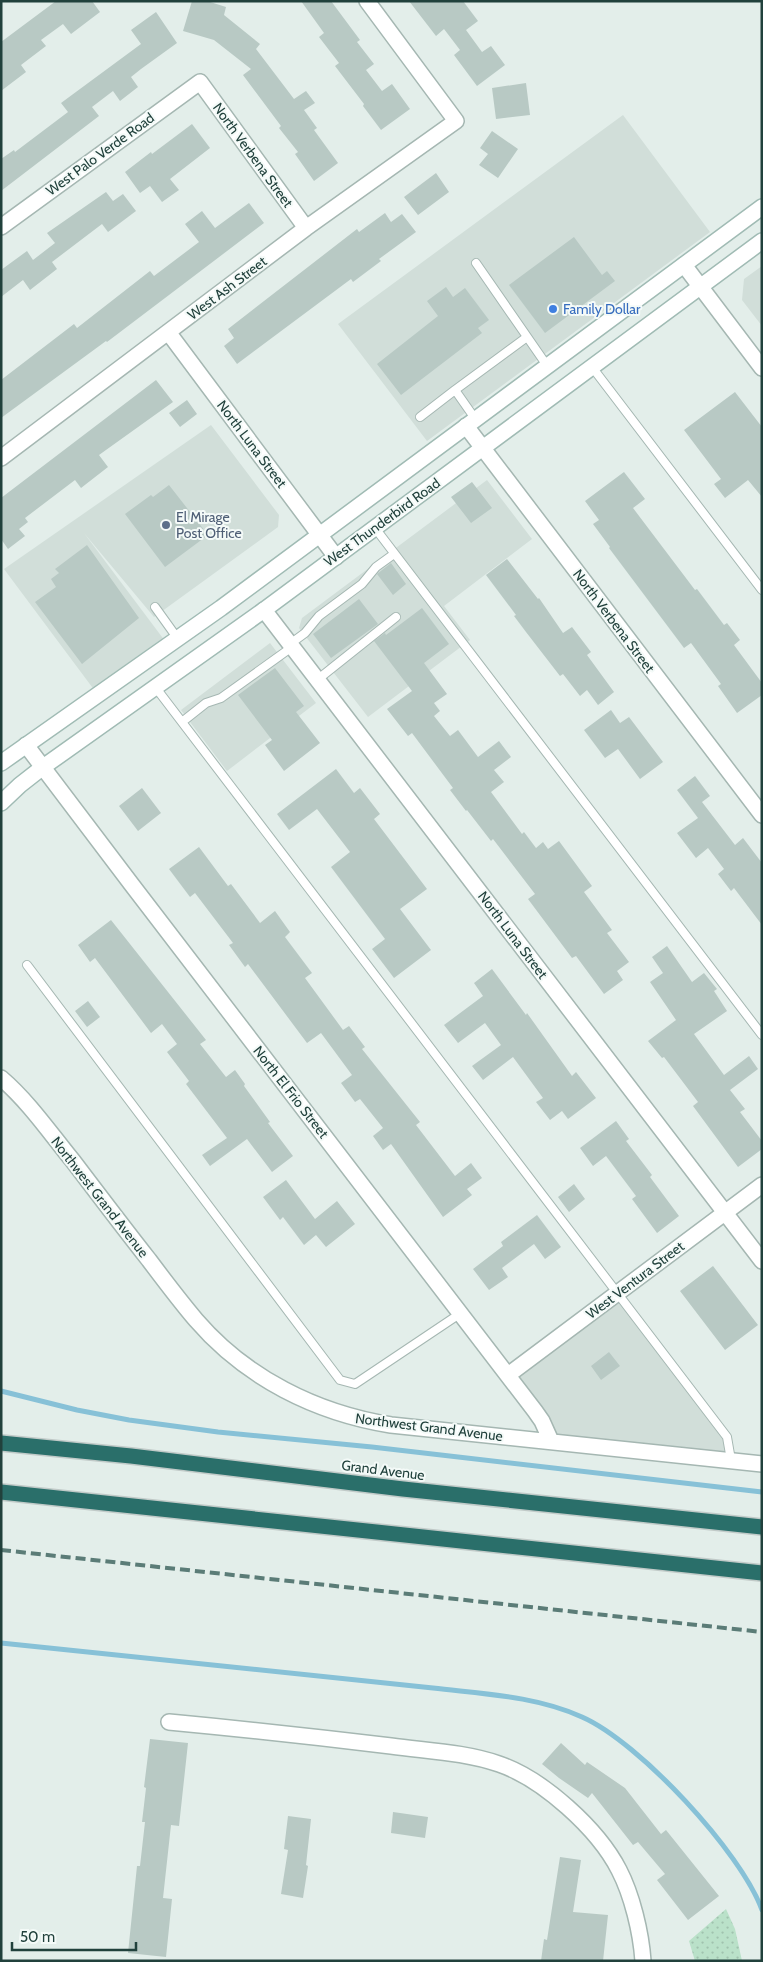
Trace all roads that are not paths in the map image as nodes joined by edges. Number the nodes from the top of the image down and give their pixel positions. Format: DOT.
graph roads {
  1 [pos="367,1"];
  2 [pos="200,82"];
  3 [pos="762,207"];
  4 [pos="1,227"];
  5 [pos="306,228"];
  6 [pos="762,241"];
  7 [pos="476,264"];
  8 [pos="684,265"];
  9 [pos="700,287"];
  10 [pos="168,332"];
  11 [pos="527,337"];
  12 [pos="548,366"];
  13 [pos="592,367"];
  14 [pos="762,368"];
  15 [pos="455,390"];
  16 [pos="420,417"];
  17 [pos="471,423"];
  18 [pos="482,448"];
  19 [pos="1,458"];
  20 [pos="375,528"];
  21 [pos="319,535"];
  22 [pos="394,554"];
  23 [pos="336,557"];
  24 [pos="762,590"];
  25 [pos="155,607"];
  26 [pos="264,610"];
  27 [pos="396,617"];
  28 [pos="178,639"];
  29 [pos="291,645"];
  30 [pos="318,680"];
  31 [pos="156,688"];
  32 [pos="182,722"];
  33 [pos="26,745"];
  34 [pos="1,763"];
  35 [pos="43,767"];
  36 [pos="1,802"];
  37 [pos="762,815"];
  38 [pos="26,965"];
  39 [pos="762,1035"];
  40 [pos="1,1078"];
  41 [pos="762,1184"];
  42 [pos="725,1213"];
  43 [pos="762,1261"];
  44 [pos="617,1293"];
  45 [pos="461,1314"];
  46 [pos="508,1375"];
  47 [pos="551,1441"];
  48 [pos="1,1443"];
  49 [pos="731,1460"];
  50 [pos="762,1464"];
  51 [pos="1,1492"];
  52 [pos="762,1527"];
  53 [pos="762,1572"];
  54 [pos="169,1722"];
  55 [pos="643,1961"];
  1 -- 5 [label="street, West Ash Street"];
  2 -- 4 [label="street, West Palo Verde Road"];
  2 -- 5 [label="street, North Verbena Street"];
  3 -- 8 [label="street, West Thunderbird Road"];
  5 -- 10 [label="street, West Ash Street"];
  6 -- 9 [label="street, West Thunderbird Road"];
  7 -- 11 [label="lane"];
  8 -- 9 [label="street"];
  8 -- 12 [label="street, West Thunderbird Road"];
  9 -- 13 [label="street, West Thunderbird Road"];
  9 -- 14 [label="street"];
  10 -- 19 [label="street, West Ash Street"];
  10 -- 21 [label="street, North Luna Street"];
  11 -- 12 [label="lane"];
  11 -- 15 [label="lane"];
  12 -- 17 [label="street, West Thunderbird Road"];
  13 -- 18 [label="street, West Thunderbird Road"];
  13 -- 24 [label="lane"];
  15 -- 16 [label="lane"];
  15 -- 17 [label="lane"];
  17 -- 18 [label="street, North Verbena Street"];
  17 -- 21 [label="street, West Thunderbird Road"];
  18 -- 20 [label="street, West Thunderbird Road"];
  18 -- 37 [label="street, North Verbena Street"];
  20 -- 22 [label="lane"];
  20 -- 23 [label="street, West Thunderbird Road"];
  21 -- 23 [label="street, North Luna Street"];
  21 -- 28 [label="street, West Thunderbird Road"];
  22 -- 29 [label="lane"];
  22 -- 39 [label="lane"];
  23 -- 26 [label="street, West Thunderbird Road"];
  25 -- 28 [label="lane"];
  26 -- 29 [label="street, North Luna Street"];
  26 -- 31 [label="street, West Thunderbird Road"];
  27 -- 30 [label="lane"];
  28 -- 33 [label="street, West Thunderbird Road"];
  29 -- 30 [label="street, North Luna Street"];
  29 -- 32 [label="lane"];
  30 -- 42 [label="street, North Luna Street"];
  31 -- 32 [label="lane"];
  31 -- 35 [label="street, West Thunderbird Road"];
  32 -- 44 [label="lane"];
  33 -- 34 [label="street, West Thunderbird Road"];
  33 -- 35 [label="street, North El Frio Street"];
  35 -- 36 [label="street, West Thunderbird Road"];
  35 -- 45 [label="street, North El Frio Street"];
  38 -- 45 [label="lane"];
  40 -- 47 [label="street, Northwest Grand Avenue"];
  41 -- 42 [label="street, West Ventura Street"];
  42 -- 43 [label="street, North Luna Street"];
  42 -- 44 [label="street, West Ventura Street"];
  44 -- 46 [label="street, West Ventura Street"];
  44 -- 49 [label="lane"];
  45 -- 46 [label="street, North El Frio Street"];
  46 -- 47 [label="street, North El Frio Street"];
  47 -- 49 [label="street, Northwest Grand Avenue"];
  48 -- 52 [label="highway, Grand Avenue"];
  49 -- 50 [label="street, Northwest Grand Avenue"];
  51 -- 53 [label="highway"];
  54 -- 55 [label="street"];
}
